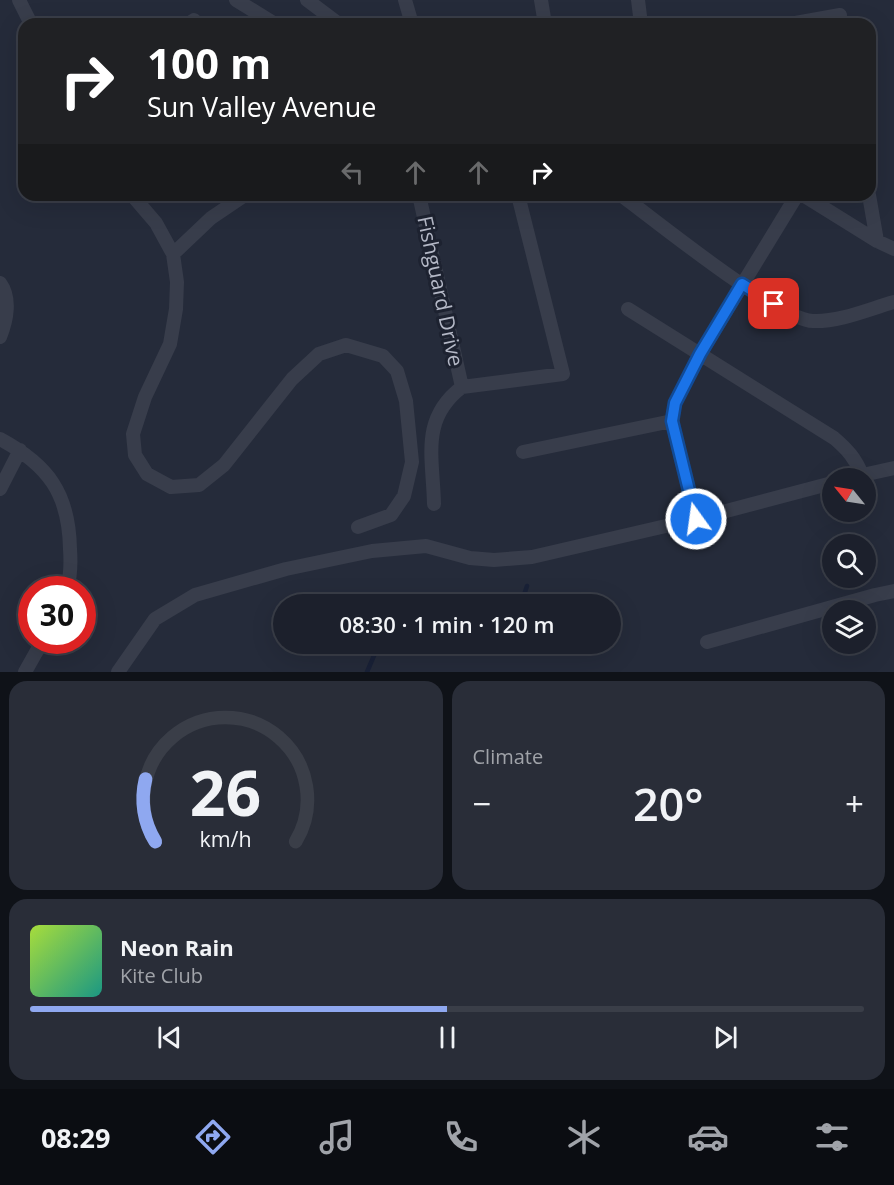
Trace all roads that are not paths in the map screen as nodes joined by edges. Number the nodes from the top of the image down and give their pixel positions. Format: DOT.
graph roads {
  1 [pos="19,0"];
  2 [pos="236,0"];
  3 [pos="307,0"];
  4 [pos="405,0"];
  5 [pos="541,0"];
  6 [pos="638,0"];
  7 [pos="837,0"];
  8 [pos="28,18"];
  9 [pos="265,18"];
  10 [pos="331,18"];
  11 [pos="410,18"];
  12 [pos="544,18"];
  13 [pos="640,18"];
  14 [pos="841,18"];
  15 [pos="137,201"];
  16 [pos="236,201"];
  17 [pos="420,201"];
  18 [pos="519,201"];
  19 [pos="629,201"];
  20 [pos="793,201"];
  21 [pos="813,201"];
  22 [pos="870,201"];
  23 [pos="877,241"];
  24 [pos="894,249"];
  25 [pos="173,254"];
  26 [pos="0,283"];
  27 [pos="742,284"];
  28 [pos="894,302"];
  29 [pos="628,309"];
  30 [pos="0,337"];
  31 [pos="700,354"];
  32 [pos="462,387"];
  33 [pos="672,421"];
  34 [pos="0,439"];
  35 [pos="20,450"];
  36 [pos="523,452"];
  37 [pos="857,468"];
  38 [pos="894,468"];
  39 [pos="876,472"];
  40 [pos="822,486"];
  41 [pos="0,489"];
  42 [pos="434,504"];
  43 [pos="696,519"];
  44 [pos="358,527"];
  45 [pos="71,576"];
  46 [pos="894,591"];
  47 [pos="707,642"];
  48 [pos="35,654"];
  49 [pos="25,672"];
  50 [pos="118,672"];
  1 -- 8 [label="street"];
  2 -- 9 [label="street"];
  3 -- 10 [label="street"];
  4 -- 11 [label="street"];
  5 -- 12 [label="street"];
  6 -- 13 [label="street"];
  7 -- 14 [label="street"];
  15 -- 25 [label="street"];
  16 -- 25 [label="street"];
  17 -- 32 [label="street, Fishguard Drive"];
  18 -- 32 [label="street"];
  19 -- 27 [label="street"];
  20 -- 27 [label="street"];
  21 -- 23 [label="street"];
  22 -- 23 [label="street"];
  23 -- 24 [label="street"];
  25 -- 44 [label="street"];
  26 -- 30 [label="street"];
  27 -- 28 [label="street"];
  27 -- 31 [label="street"];
  29 -- 31 [label="street"];
  31 -- 33 [label="street"];
  31 -- 37 [label="street"];
  32 -- 42 [label="street"];
  33 -- 36 [label="street"];
  33 -- 43 [label="street"];
  34 -- 35 [label="street"];
  35 -- 41 [label="street"];
  35 -- 45 [label="street"];
  38 -- 39 [label="street"];
  40 -- 43 [label="street"];
  43 -- 50 [label="street"];
  46 -- 47 [label="street"];
  48 -- 49 [label="street"];
}
